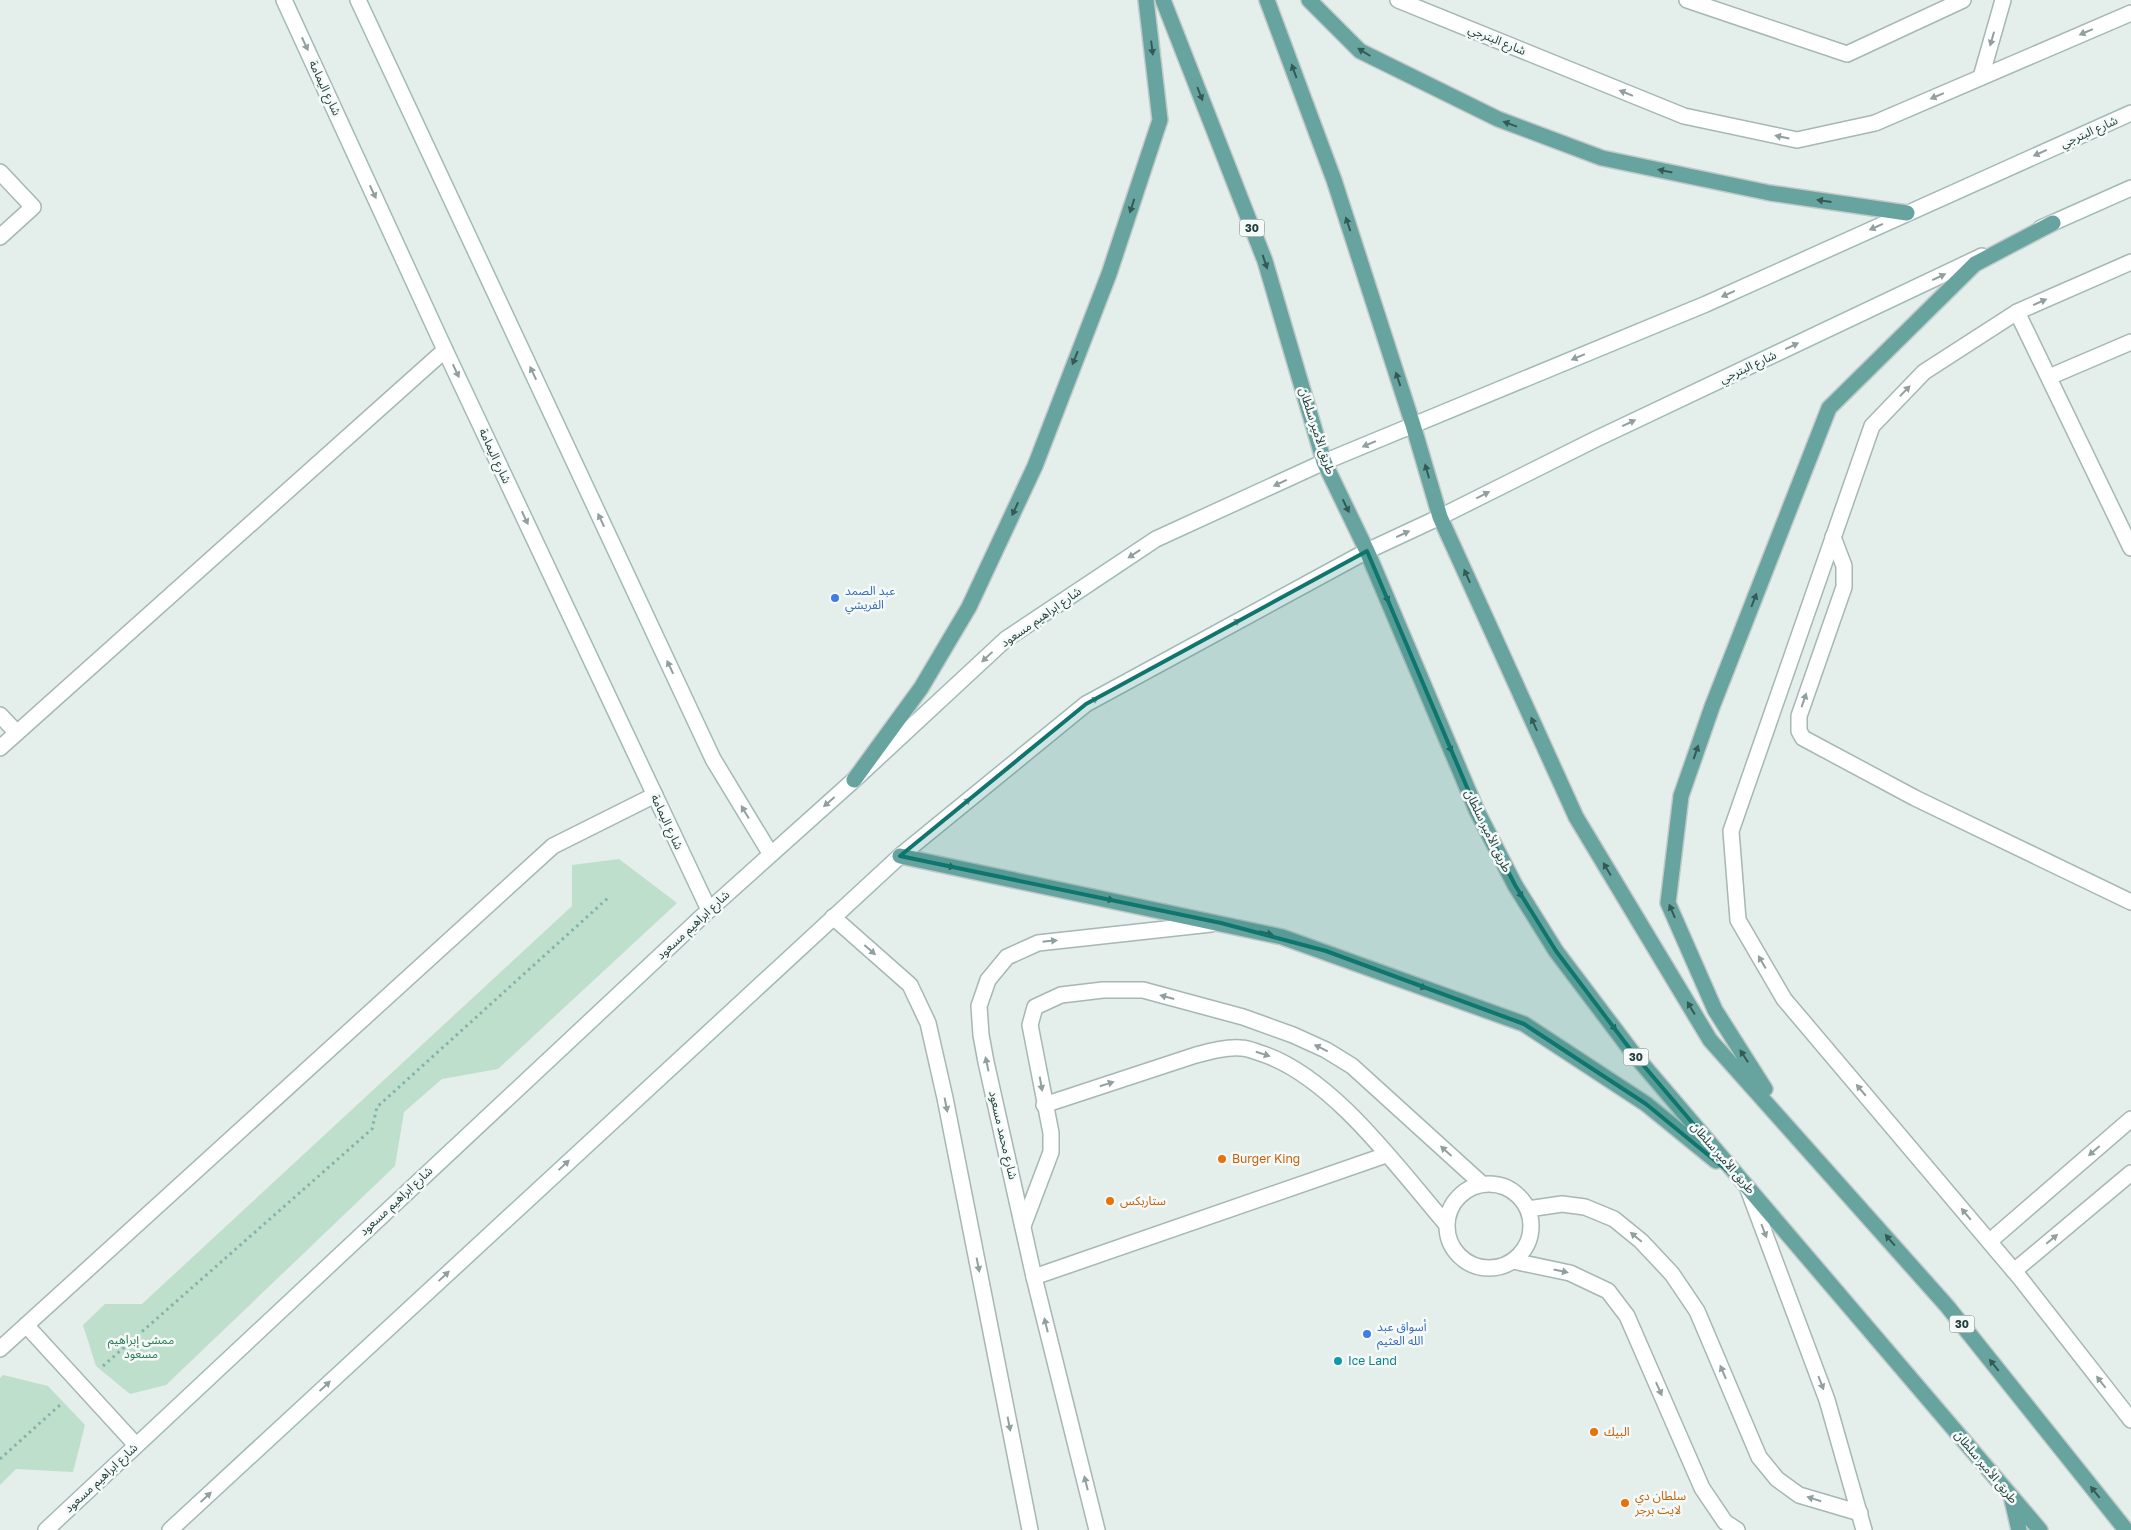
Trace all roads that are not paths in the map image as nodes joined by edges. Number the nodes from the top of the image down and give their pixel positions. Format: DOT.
graph roads {
  1 [pos="284,0"];
  2 [pos="358,0"];
  3 [pos="1146,0"];
  4 [pos="1163,0"];
  5 [pos="1267,0"];
  6 [pos="1309,0"];
  7 [pos="1398,0"];
  8 [pos="1687,0"];
  9 [pos="1963,0"];
  10 [pos="2003,0"];
  11 [pos="2131,13"];
  12 [pos="1981,78"];
  13 [pos="2131,112"];
  14 [pos="0,172"];
  15 [pos="2131,188"];
  16 [pos="1907,212"];
  17 [pos="2053,222"];
  18 [pos="0,237"];
  19 [pos="2131,262"];
  20 [pos="2017,312"];
  21 [pos="2131,342"];
  22 [pos="445,350"];
  23 [pos="2049,377"];
  24 [pos="1413,425"];
  25 [pos="1324,462"];
  26 [pos="1440,517"];
  27 [pos="1833,537"];
  28 [pos="2131,548"];
  29 [pos="1367,551"];
  30 [pos="0,715"];
  31 [pos="17,733"];
  32 [pos="0,748"];
  33 [pos="854,780"];
  34 [pos="654,795"];
  35 [pos="770,853"];
  36 [pos="900,856"];
  37 [pos="2131,902"];
  38 [pos="709,910"];
  39 [pos="833,917"];
  40 [pos="1221,923"];
  41 [pos="1044,1105"];
  42 [pos="2131,1119"];
  43 [pos="1789,1126"];
  44 [pos="1386,1155"];
  45 [pos="2131,1173"];
  46 [pos="1482,1184"];
  47 [pos="1746,1186"];
  48 [pos="1528,1210"];
  49 [pos="1446,1224"];
  50 [pos="1023,1226"];
  51 [pos="1990,1241"];
  52 [pos="1513,1261"];
  53 [pos="2014,1270"];
  54 [pos="1034,1277"];
  55 [pos="26,1325"];
  56 [pos="0,1349"];
  57 [pos="2131,1420"];
  58 [pos="136,1445"];
  59 [pos="2011,1496"];
  60 [pos="1860,1513"];
  61 [pos="46,1530"];
  62 [pos="170,1530"];
  63 [pos="1030,1530"];
  64 [pos="1098,1530"];
  65 [pos="1737,1530"];
  66 [pos="1864,1530"];
  67 [pos="2019,1530"];
  68 [pos="2040,1530"];
  69 [pos="2126,1530"];
  1 -- 22 [label="main road, شارع اليمامة, one-way"];
  35 -- 2 [label="main road, one-way"];
  3 -- 33 [label="main road, one-way"];
  4 -- 25 [label="main road, طريق الأمير سلطان / 30, one-way"];
  24 -- 5 [label="main road, 30, one-way"];
  16 -- 6 [label="main road, one-way"];
  12 -- 7 [label="main road, شارع البترجي, one-way"];
  8 -- 9 [label="main road"];
  10 -- 12 [label="main road, one-way"];
  11 -- 12 [label="main road, شارع البترجي, one-way"];
  13 -- 16 [label="main road, شارع البترجي, one-way"];
  14 -- 18 [label="main road"];
  15 -- 17 [label="main road, شارع البترجي"];
  16 -- 24 [label="main road, شارع البترجي, one-way"];
  26 -- 17 [label="main road, شارع البترجي, one-way"];
  43 -- 17 [label="main road, one-way"];
  20 -- 19 [label="main road, one-way"];
  20 -- 23 [label="main road"];
  27 -- 20 [label="main road, one-way"];
  21 -- 23 [label="main road"];
  22 -- 31 [label="main road"];
  22 -- 34 [label="main road, شارع اليمامة, one-way"];
  23 -- 28 [label="main road"];
  24 -- 25 [label="main road, شارع ابراهيم مسعود, one-way"];
  26 -- 24 [label="main road, 30, one-way"];
  25 -- 29 [label="main road, طريق الأمير سلطان / 30, one-way"];
  25 -- 33 [label="main road, شارع ابراهيم مسعود, one-way"];
  29 -- 26 [label="main road, شارع البترجي, one-way"];
  43 -- 26 [label="main road, 30, one-way"];
  37 -- 27 [label="main road, one-way"];
  51 -- 27 [label="main road, one-way"];
  36 -- 29 [label="main road, one-way"];
  29 -- 47 [label="main road, طريق الأمير سلطان / 30, one-way"];
  30 -- 31 [label="main road"];
  31 -- 32 [label="main road"];
  33 -- 35 [label="main road, شارع ابراهيم مسعود, one-way"];
  34 -- 38 [label="main road, شارع اليمامة"];
  34 -- 55 [label="main road"];
  35 -- 38 [label="main road, شارع ابراهيم مسعود"];
  36 -- 39 [label="main road"];
  36 -- 40 [label="main road, one-way"];
  38 -- 58 [label="main road, شارع ابراهيم مسعود"];
  62 -- 39 [label="main road, one-way"];
  39 -- 63 [label="main road, one-way"];
  40 -- 47 [label="main road, one-way"];
  50 -- 40 [label="main road, شارع محمد مسعود, one-way"];
  41 -- 44 [label="main road, one-way"];
  46 -- 41 [label="main road, one-way"];
  41 -- 50 [label="main road"];
  42 -- 51 [label="main road, one-way"];
  69 -- 43 [label="main road, 30, one-way"];
  44 -- 49 [label="main road"];
  44 -- 54 [label="main road"];
  53 -- 45 [label="main road, one-way"];
  46 -- 48 [label="main road"];
  46 -- 49 [label="main road"];
  47 -- 59 [label="main road, طريق الأمير سلطان / 30"];
  47 -- 60 [label="main road, one-way"];
  48 -- 52 [label="main road"];
  60 -- 48 [label="main road, one-way"];
  49 -- 52 [label="main road"];
  50 -- 54 [label="main road, شارع محمد مسعود"];
  51 -- 53 [label="main road"];
  52 -- 65 [label="main road, one-way"];
  57 -- 53 [label="main road, one-way"];
  64 -- 54 [label="main road, شارع محمد مسعود, one-way"];
  55 -- 56 [label="main road"];
  55 -- 58 [label="main road"];
  58 -- 61 [label="main road, شارع ابراهيم مسعود"];
  59 -- 67 [label="main road"];
  59 -- 68 [label="main road, طريق الأمير سلطان / 30"];
  60 -- 66 [label="main road"];
}
